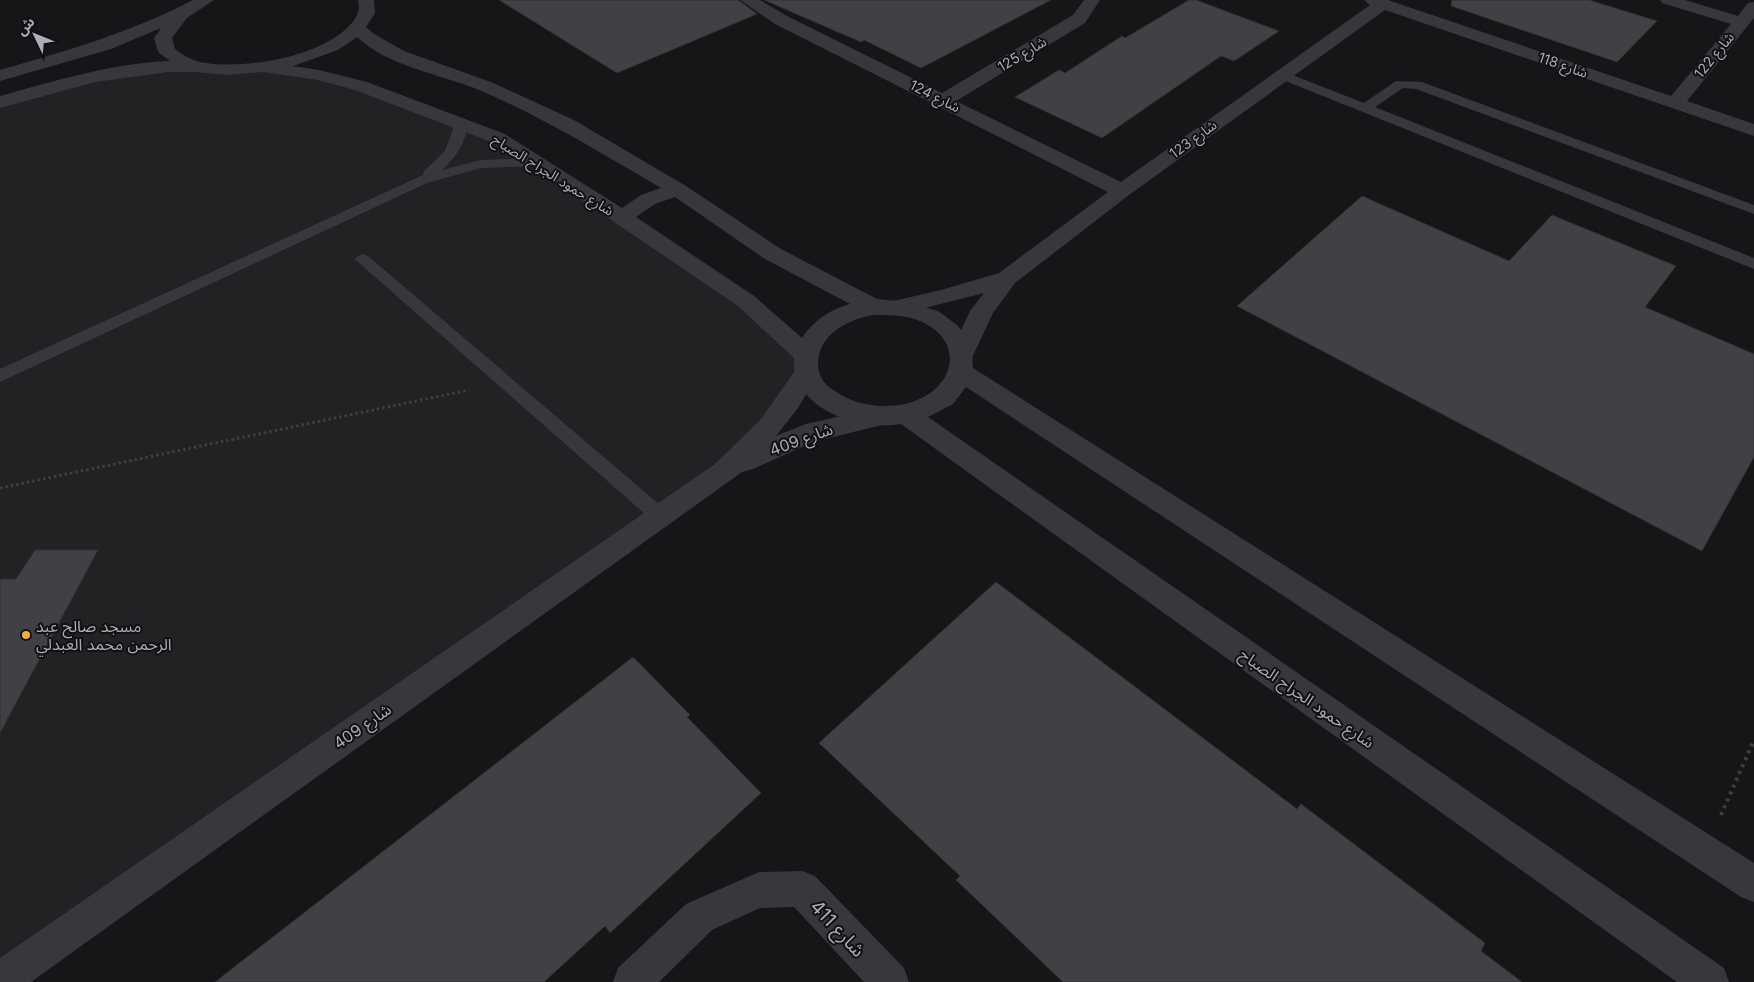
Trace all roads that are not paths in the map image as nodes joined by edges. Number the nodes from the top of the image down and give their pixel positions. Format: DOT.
graph roads {
  1 [pos="206,0"];
  2 [pos="366,0"];
  3 [pos="748,0"];
  4 [pos="1092,0"];
  5 [pos="1668,0"];
  6 [pos="1377,2"];
  7 [pos="1754,7"];
  8 [pos="188,8"];
  9 [pos="1741,22"];
  10 [pos="357,28"];
  11 [pos="266,66"];
  12 [pos="206,68"];
  13 [pos="1282,75"];
  14 [pos="0,76"];
  15 [pos="944,100"];
  16 [pos="0,102"];
  17 [pos="1675,103"];
  18 [pos="1364,108"];
  19 [pos="462,123"];
  20 [pos="1754,130"];
  21 [pos="539,162"];
  22 [pos="422,180"];
  23 [pos="678,190"];
  24 [pos="1122,191"];
  25 [pos="1754,210"];
  26 [pos="623,219"];
  27 [pos="363,259"];
  28 [pos="1754,264"];
  29 [pos="1007,278"];
  30 [pos="873,307"];
  31 [pos="898,307"];
  32 [pos="961,363"];
  33 [pos="806,364"];
  34 [pos="0,376"];
  35 [pos="893,415"];
  36 [pos="725,471"];
  37 [pos="660,516"];
  38 [pos="1754,884"];
  39 [pos="0,981"];
  40 [pos="632,982"];
  41 [pos="890,982"];
  42 [pos="1710,982"];
  1 -- 8 [label="street"];
  2 -- 10 [label="street"];
  3 -- 15 [label="street, شارع 124"];
  4 -- 15 [label="street, شارع 125"];
  5 -- 9 [label="street"];
  6 -- 13 [label="street, شارع 123"];
  6 -- 17 [label="street, شارع 118"];
  7 -- 9 [label="street, شارع 122"];
  8 -- 12 [label="street"];
  8 -- 14 [label="street"];
  9 -- 17 [label="street, شارع 122"];
  10 -- 11 [label="street"];
  10 -- 23 [label="street"];
  11 -- 12 [label="street"];
  11 -- 19 [label="street, شارع حمود الجراح الصباح"];
  12 -- 16 [label="street"];
  13 -- 18 [label="lane"];
  13 -- 24 [label="street, شارع 123"];
  15 -- 24 [label="street, شارع 124"];
  17 -- 20 [label="street, شارع 118"];
  18 -- 25 [label="lane"];
  18 -- 28 [label="lane"];
  19 -- 21 [label="street, شارع حمود الجراح الصباح"];
  19 -- 22 [label="lane"];
  21 -- 22 [label="lane"];
  21 -- 26 [label="street, شارع حمود الجراح الصباح"];
  22 -- 34 [label="lane"];
  23 -- 26 [label="street"];
  23 -- 30 [label="street"];
  24 -- 29 [label="street, شارع 123"];
  26 -- 33 [label="street, شارع حمود الجراح الصباح"];
  27 -- 37 [label="lane"];
  29 -- 31 [label="street, شارع 123"];
  29 -- 32 [label="street, شارع 123"];
  30 -- 31 [label="street"];
  30 -- 33 [label="street"];
  31 -- 32 [label="street"];
  32 -- 35 [label="street"];
  32 -- 38 [label="street"];
  33 -- 35 [label="street"];
  33 -- 36 [label="street, شارع 409"];
  35 -- 36 [label="street, شارع 409"];
  35 -- 42 [label="street, شارع حمود الجراح الصباح"];
  36 -- 37 [label="street, شارع 409"];
  37 -- 39 [label="street, شارع 409"];
  40 -- 41 [label="street, شارع 411"];
}
